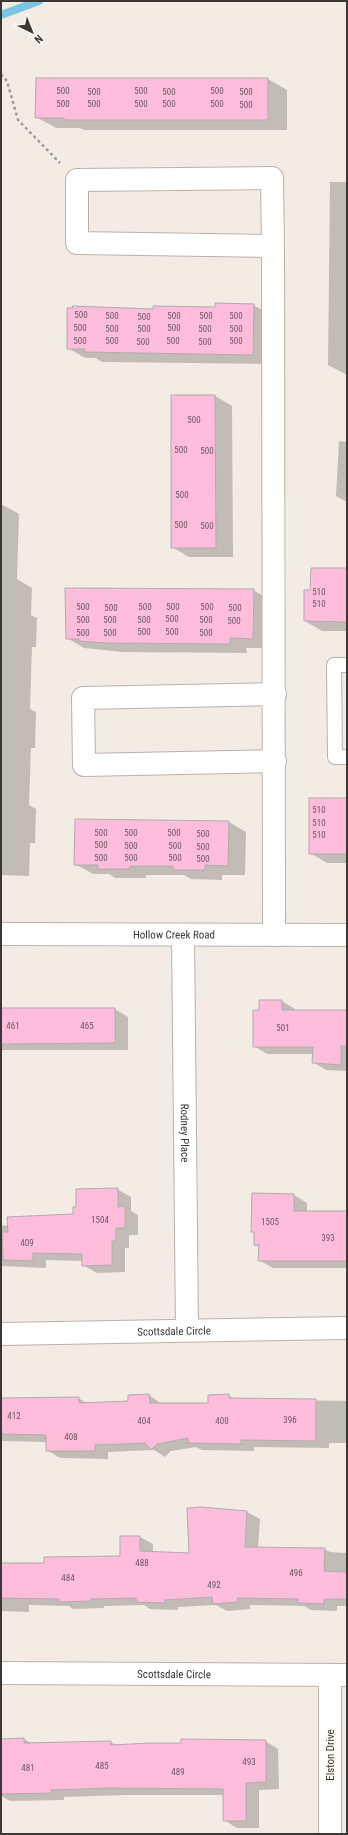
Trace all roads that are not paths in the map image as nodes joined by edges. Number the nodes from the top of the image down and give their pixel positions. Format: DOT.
graph roads {
  1 [pos="273,246"];
  2 [pos="347,665"];
  3 [pos="275,694"];
  4 [pos="347,757"];
  5 [pos="275,761"];
  6 [pos="1,934"];
  7 [pos="182,935"];
  8 [pos="274,935"];
  9 [pos="347,935"];
  10 [pos="347,1328"];
  11 [pos="187,1330"];
  12 [pos="1,1334"];
  13 [pos="1,1673"];
  14 [pos="339,1675"];
  15 [pos="330,1834"];
  1 -- 1 [label="street"];
  1 -- 3 [label="street"];
  2 -- 4 [label="lane"];
  3 -- 5 [label="street"];
  3 -- 5 [label="street"];
  5 -- 8 [label="street"];
  6 -- 7 [label="street, Hollow Creek Road"];
  7 -- 8 [label="street, Hollow Creek Road"];
  7 -- 11 [label="street, Rodney Place"];
  8 -- 9 [label="street, Hollow Creek Road"];
  10 -- 11 [label="street, Scottsdale Circle"];
  11 -- 12 [label="street, Scottsdale Circle"];
  13 -- 14 [label="street, Scottsdale Circle"];
  14 -- 15 [label="street, Elston Drive"];
}
